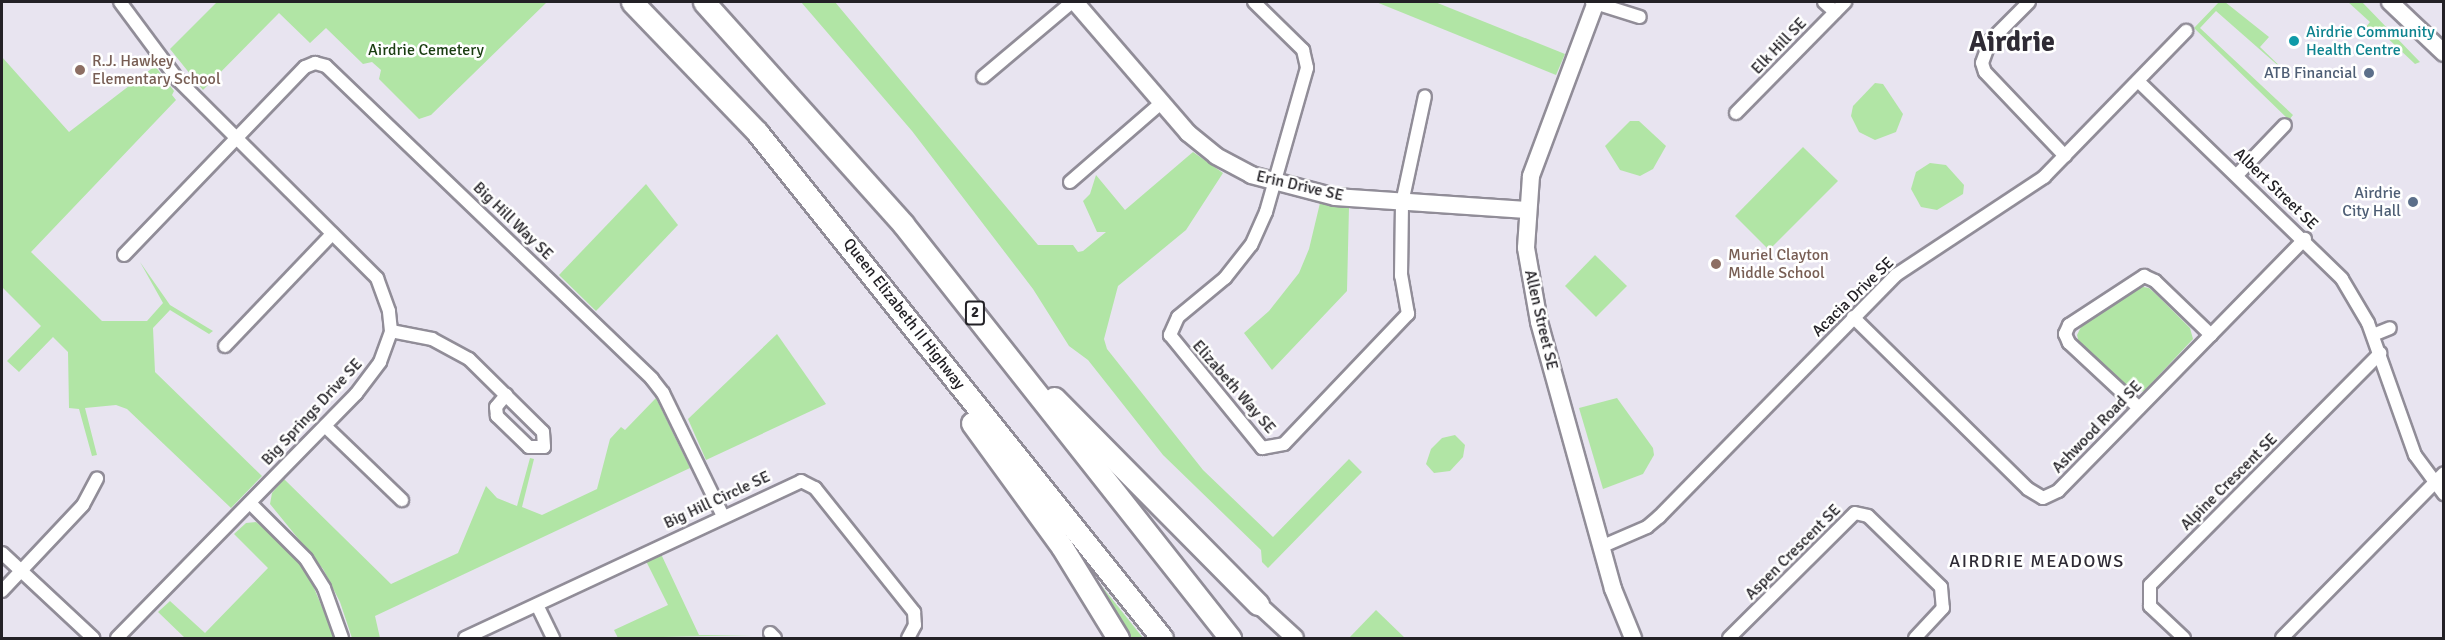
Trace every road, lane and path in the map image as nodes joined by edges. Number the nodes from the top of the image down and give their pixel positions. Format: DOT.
graph roads {
  1 [pos="136,2"];
  2 [pos="632,2"];
  3 [pos="704,2"];
  4 [pos="1074,2"];
  5 [pos="1254,2"];
  6 [pos="1594,2"];
  7 [pos="1824,2"];
  8 [pos="1845,2"];
  9 [pos="2029,2"];
  10 [pos="2390,2"];
  11 [pos="123,7"];
  12 [pos="1835,12"];
  13 [pos="1640,17"];
  14 [pos="2186,31"];
  15 [pos="2444,53"];
  16 [pos="982,77"];
  17 [pos="2139,81"];
  18 [pos="1425,96"];
  19 [pos="1160,104"];
  20 [pos="1736,114"];
  21 [pos="2285,125"];
  22 [pos="236,138"];
  23 [pos="2065,156"];
  24 [pos="2237,175"];
  25 [pos="1070,182"];
  26 [pos="1274,183"];
  27 [pos="1402,203"];
  28 [pos="1527,210"];
  29 [pos="332,234"];
  30 [pos="2305,239"];
  31 [pos="124,255"];
  32 [pos="1853,317"];
  33 [pos="2390,328"];
  34 [pos="391,331"];
  35 [pos="2373,334"];
  36 [pos="992,335"];
  37 [pos="2211,335"];
  38 [pos="923,340"];
  39 [pos="225,346"];
  40 [pos="2380,353"];
  41 [pos="506,395"];
  42 [pos="2139,408"];
  43 [pos="325,426"];
  44 [pos="2444,473"];
  45 [pos="96,479"];
  46 [pos="2433,484"];
  47 [pos="2444,494"];
  48 [pos="402,500"];
  49 [pos="250,503"];
  50 [pos="723,516"];
  51 [pos="1603,546"];
  52 [pos="2,553"];
  53 [pos="22,570"];
  54 [pos="2,591"];
  55 [pos="1258,604"];
  56 [pos="537,605"];
  57 [pos="93,639"];
  58 [pos="117,639"];
  59 [pos="342,639"];
  60 [pos="465,639"];
  61 [pos="553,639"];
  62 [pos="908,639"];
  63 [pos="1118,639"];
  64 [pos="1162,639"];
  65 [pos="1230,639"];
  66 [pos="1295,639"];
  67 [pos="1633,639"];
  68 [pos="1729,639"];
  69 [pos="1915,639"];
  70 [pos="2184,639"];
  71 [pos="2282,639"];
  1 -- 11 [label="street"];
  2 -- 38 [label="highway, Queen Elizabeth II Highway"];
  3 -- 36 [label="highway, 2"];
  4 -- 16 [label="street"];
  4 -- 19 [label="street, Erin Drive SE"];
  5 -- 26 [label="street"];
  6 -- 13 [label="street"];
  6 -- 28 [label="street, Allen Street SE"];
  7 -- 12 [label="street"];
  8 -- 12 [label="street, Elk Hill SE"];
  9 -- 23 [label="street"];
  10 -- 15 [label="street"];
  11 -- 22 [label="street"];
  12 -- 20 [label="street, Elk Hill SE"];
  14 -- 17 [label="street, Acacia Drive SE"];
  17 -- 23 [label="street, Acacia Drive SE"];
  17 -- 24 [label="street, Albert Street SE"];
  18 -- 27 [label="street"];
  19 -- 25 [label="street"];
  19 -- 26 [label="street, Erin Drive SE"];
  21 -- 24 [label="street"];
  22 -- 29 [label="street"];
  22 -- 31 [label="street, Big Hill Way SE"];
  22 -- 50 [label="street, Big Hill Way SE"];
  23 -- 32 [label="street, Acacia Drive SE"];
  24 -- 30 [label="street, Albert Street SE"];
  26 -- 27 [label="street, Erin Drive SE"];
  26 -- 27 [label="street, Elizabeth Way SE"];
  27 -- 28 [label="street, Erin Drive SE"];
  28 -- 51 [label="street, Allen Street SE"];
  29 -- 34 [label="street"];
  29 -- 39 [label="street"];
  30 -- 35 [label="street, Albert Street SE"];
  30 -- 37 [label="street, Ashwood Road SE"];
  32 -- 42 [label="street, Ashwood Road SE"];
  32 -- 51 [label="street, Acacia Drive SE"];
  33 -- 35 [label="street"];
  34 -- 41 [label="street"];
  34 -- 43 [label="street, Big Springs Drive SE"];
  35 -- 40 [label="street, Albert Street SE"];
  36 -- 55 [label="highway"];
  36 -- 65 [label="highway, 2"];
  37 -- 42 [label="street, Ashwood Road SE"];
  37 -- 42 [label="street"];
  38 -- 63 [label="highway"];
  38 -- 64 [label="highway, Queen Elizabeth II Highway"];
  40 -- 46 [label="street, Albert Street SE"];
  40 -- 70 [label="street, Alpine Crescent SE"];
  41 -- 41 [label="street"];
  43 -- 48 [label="street"];
  43 -- 49 [label="street, Big Springs Drive SE"];
  44 -- 46 [label="street"];
  45 -- 53 [label="street"];
  46 -- 47 [label="street, Albert Street SE"];
  46 -- 71 [label="street"];
  49 -- 58 [label="street, Big Springs Drive SE"];
  49 -- 59 [label="street"];
  50 -- 56 [label="street, Big Hill Circle SE"];
  50 -- 62 [label="street, Big Hill Circle SE"];
  51 -- 67 [label="street, Allen Street SE"];
  52 -- 53 [label="street"];
  53 -- 54 [label="street"];
  53 -- 57 [label="street"];
  55 -- 66 [label="street"];
  56 -- 60 [label="street, Big Hill Circle SE"];
  56 -- 61 [label="street"];
  68 -- 69 [label="street, Aspen Crescent SE"];
}
